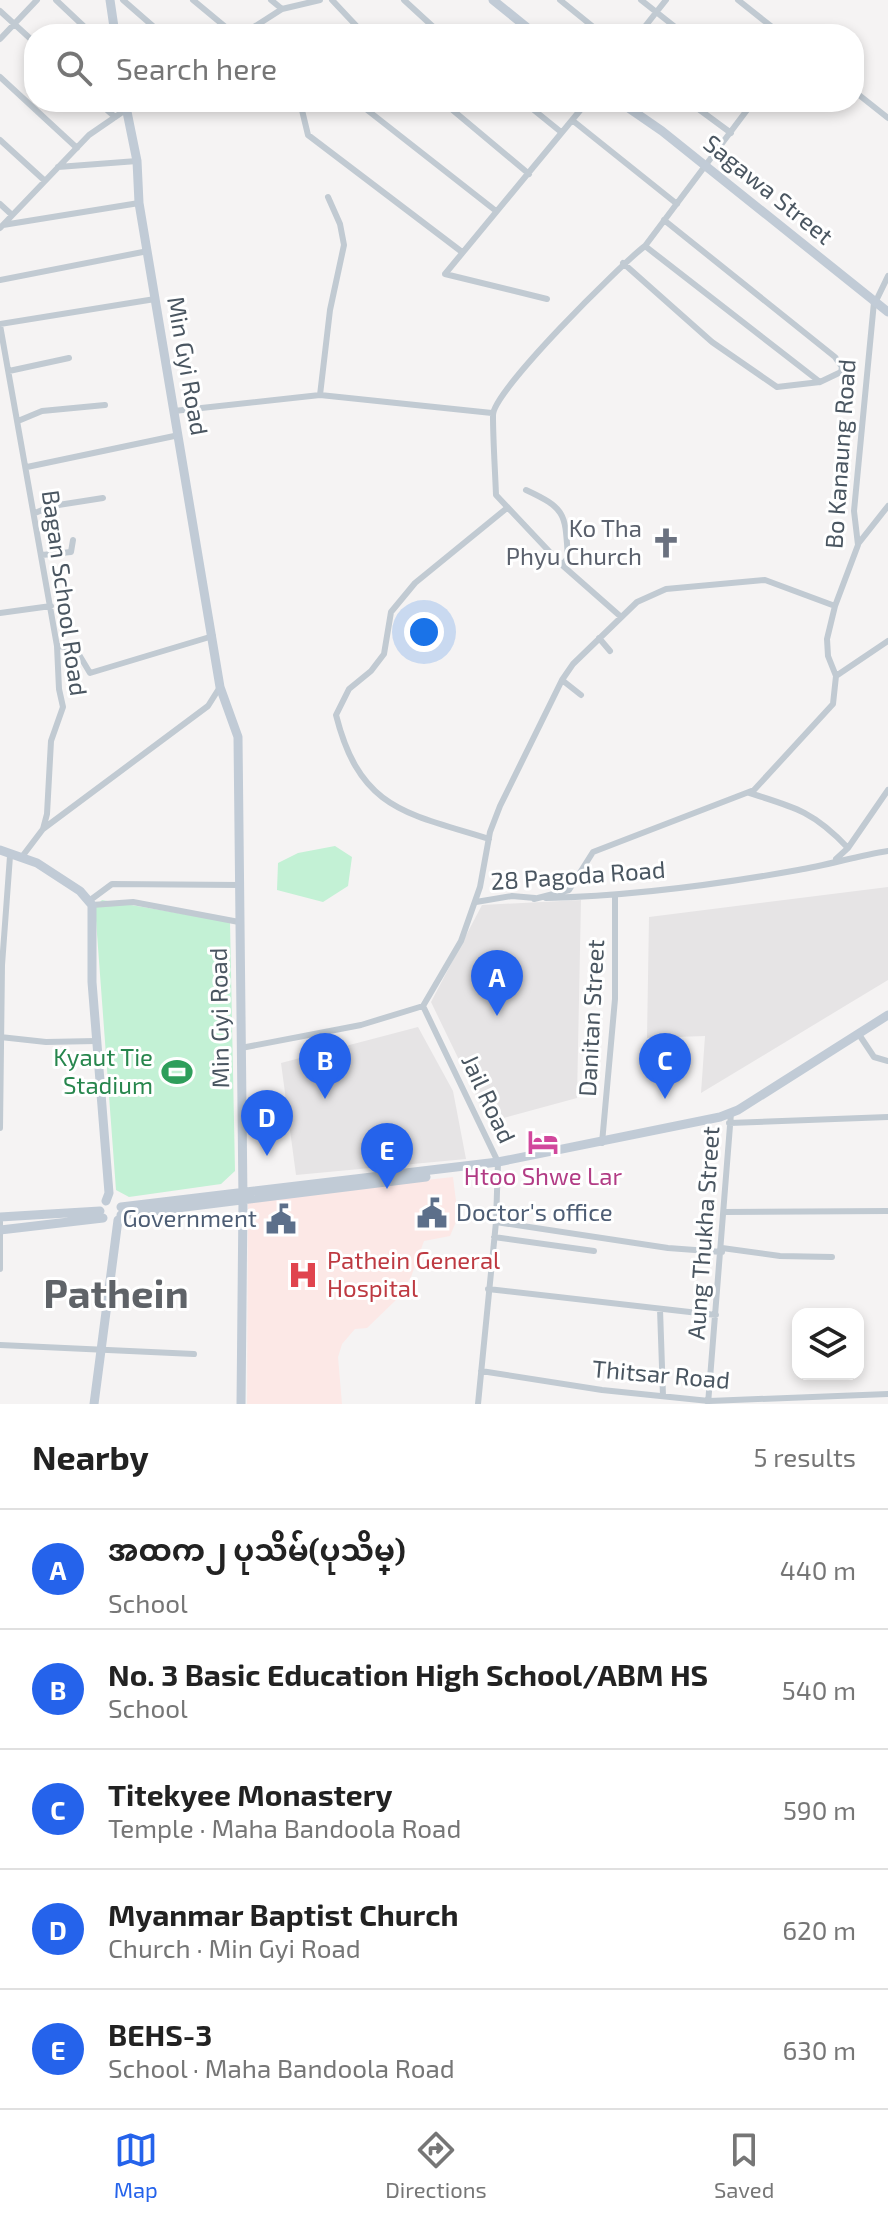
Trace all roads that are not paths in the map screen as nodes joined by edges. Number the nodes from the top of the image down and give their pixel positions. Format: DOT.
graph roads {
  1 [pos="37,0"];
  2 [pos="56,0"];
  3 [pos="110,0"];
  4 [pos="123,0"];
  5 [pos="193,0"];
  6 [pos="271,0"];
  7 [pos="320,0"];
  8 [pos="332,0"];
  9 [pos="404,0"];
  10 [pos="493,0"];
  11 [pos="560,0"];
  12 [pos="641,0"];
  13 [pos="666,0"];
  14 [pos="738,0"];
  15 [pos="282,9"];
  16 [pos="0,11"];
  17 [pos="657,12"];
  18 [pos="15,24"];
  19 [pos="81,24"];
  20 [pos="114,24"];
  21 [pos="151,24"];
  22 [pos="222,24"];
  23 [pos="259,24"];
  24 [pos="355,24"];
  25 [pos="430,24"];
  26 [pos="523,24"];
  27 [pos="590,24"];
  28 [pos="647,24"];
  29 [pos="672,24"];
  30 [pos="768,24"];
  31 [pos="24,33"];
  32 [pos="0,39"];
  33 [pos="0,77"];
  34 [pos="24,99"];
  35 [pos="864,99"];
  36 [pos="38,112"];
  37 [pos="109,112"];
  38 [pos="120,112"];
  39 [pos="126,112"];
  40 [pos="302,112"];
  41 [pos="370,112"];
  42 [pos="455,112"];
  43 [pos="536,112"];
  44 [pos="579,112"];
  45 [pos="633,112"];
  46 [pos="703,112"];
  47 [pos="746,112"];
  48 [pos="115,117"];
  49 [pos="888,118"];
  50 [pos="572,120"];
  51 [pos="561,132"];
  52 [pos="731,133"];
  53 [pos="0,140"];
  54 [pos="77,148"];
  55 [pos="137,161"];
  56 [pos="58,167"];
  57 [pos="705,167"];
  58 [pos="529,174"];
  59 [pos="45,181"];
  60 [pos="328,197"];
  61 [pos="139,203"];
  62 [pos="0,204"];
  63 [pos="677,204"];
  64 [pos="496,211"];
  65 [pos="12,215"];
  66 [pos="664,220"];
  67 [pos="2,227"];
  68 [pos="645,246"];
  69 [pos="148,251"];
  70 [pos="462,252"];
  71 [pos="623,263"];
  72 [pos="888,276"];
  73 [pos="0,280"];
  74 [pos="155,299"];
  75 [pos="547,299"];
  76 [pos="875,302"];
  77 [pos="888,312"];
  78 [pos="0,324"];
  79 [pos="69,358"];
  80 [pos="9,371"];
  81 [pos="820,382"];
  82 [pos="320,395"];
  83 [pos="105,405"];
  84 [pos="174,411"];
  85 [pos="492,413"];
  86 [pos="18,421"];
  87 [pos="179,435"];
  88 [pos="27,467"];
  89 [pos="526,490"];
  90 [pos="103,498"];
  91 [pos="888,506"];
  92 [pos="507,508"];
  93 [pos="35,513"];
  94 [pos="73,540"];
  95 [pos="858,545"];
  96 [pos="42,555"];
  97 [pos="562,565"];
  98 [pos="51,606"];
  99 [pos="835,606"];
  100 [pos="0,613"];
  101 [pos="620,616"];
  102 [pos="213,636"];
  103 [pos="599,638"];
  104 [pos="888,641"];
  105 [pos="57,646"];
  106 [pos="610,651"];
  107 [pos="836,676"];
  108 [pos="562,680"];
  109 [pos="220,687"];
  110 [pos="581,695"];
  111 [pos="888,790"];
  112 [pos="749,793"];
  113 [pos="43,829"];
  114 [pos="489,839"];
  115 [pos="848,848"];
  116 [pos="0,850"];
  117 [pos="888,851"];
  118 [pos="10,856"];
  119 [pos="21,858"];
  120 [pos="836,859"];
  121 [pos="241,885"];
  122 [pos="615,895"];
  123 [pos="534,899"];
  124 [pos="476,902"];
  125 [pos="90,903"];
  126 [pos="239,922"];
  127 [pos="2,925"];
  128 [pos="1,965"];
  129 [pos="423,1006"];
  130 [pos="888,1015"];
  131 [pos="888,1022"];
  132 [pos="859,1035"];
  133 [pos="0,1037"];
  134 [pos="96,1041"];
  135 [pos="241,1048"];
  136 [pos="888,1061"];
  137 [pos="888,1117"];
  138 [pos="730,1119"];
  139 [pos="0,1128"];
  140 [pos="602,1143"];
  141 [pos="498,1165"];
  142 [pos="243,1196"];
  143 [pos="888,1211"];
  144 [pos="112,1212"];
  145 [pos="724,1212"];
  146 [pos="496,1222"];
  147 [pos="0,1225"];
  148 [pos="494,1237"];
  149 [pos="722,1250"];
  150 [pos="594,1251"];
  151 [pos="832,1257"];
  152 [pos="0,1269"];
  153 [pos="488,1289"];
  154 [pos="660,1309"];
  155 [pos="716,1315"];
  156 [pos="0,1345"];
  157 [pos="103,1347"];
  158 [pos="194,1354"];
  159 [pos="481,1371"];
  160 [pos="888,1394"];
  161 [pos="663,1396"];
  162 [pos="709,1402"];
  163 [pos="94,1404"];
  164 [pos="241,1404"];
  165 [pos="478,1404"];
  1 -- 18 [label="street"];
  2 -- 19 [label="street"];
  3 -- 20 [label="main road"];
  4 -- 21 [label="street"];
  5 -- 22 [label="street"];
  6 -- 15 [label="street"];
  7 -- 15 [label="street"];
  8 -- 24 [label="street"];
  9 -- 25 [label="street"];
  10 -- 26 [label="main road"];
  11 -- 27 [label="street"];
  12 -- 17 [label="street"];
  13 -- 17 [label="street"];
  14 -- 30 [label="street"];
  15 -- 23 [label="street"];
  16 -- 18 [label="street"];
  17 -- 28 [label="street"];
  17 -- 29 [label="street"];
  18 -- 31 [label="street"];
  18 -- 32 [label="street"];
  33 -- 34 [label="street"];
  35 -- 49 [label="street"];
  36 -- 54 [label="street"];
  37 -- 48 [label="street"];
  38 -- 48 [label="street"];
  39 -- 55 [label="main road, Min Gyi Road"];
  40 -- 70 [label="street"];
  41 -- 64 [label="street"];
  42 -- 58 [label="street"];
  43 -- 51 [label="street"];
  44 -- 50 [label="street"];
  45 -- 57 [label="main road, Sagawa Street"];
  46 -- 52 [label="street"];
  47 -- 52 [label="street"];
  48 -- 54 [label="street"];
  50 -- 51 [label="street"];
  50 -- 63 [label="street"];
  51 -- 58 [label="street"];
  52 -- 57 [label="street"];
  53 -- 59 [label="street"];
  54 -- 56 [label="street"];
  55 -- 56 [label="street"];
  55 -- 61 [label="main road, Min Gyi Road"];
  56 -- 59 [label="street"];
  57 -- 63 [label="street"];
  57 -- 76 [label="main road, Sagawa Street"];
  58 -- 64 [label="street"];
  59 -- 65 [label="street"];
  60 -- 82 [label="street"];
  61 -- 67 [label="street"];
  61 -- 69 [label="main road, Min Gyi Road"];
  62 -- 65 [label="street"];
  63 -- 66 [label="street"];
  64 -- 70 [label="street"];
  65 -- 67 [label="street"];
  66 -- 68 [label="street"];
  66 -- 81 [label="street"];
  68 -- 71 [label="street"];
  68 -- 81 [label="street"];
  69 -- 73 [label="street"];
  69 -- 74 [label="main road, Min Gyi Road"];
  70 -- 75 [label="street"];
  71 -- 81 [label="street"];
  71 -- 85 [label="street"];
  72 -- 76 [label="street, Bo Kanaung Road"];
  74 -- 78 [label="street"];
  74 -- 84 [label="main road, Min Gyi Road"];
  76 -- 77 [label="main road, Sagawa Street"];
  76 -- 95 [label="street, Bo Kanaung Road"];
  78 -- 80 [label="street, Bagan School Road"];
  79 -- 80 [label="street"];
  80 -- 86 [label="street, Bagan School Road"];
  82 -- 84 [label="street"];
  82 -- 85 [label="street"];
  83 -- 86 [label="street"];
  84 -- 87 [label="main road, Min Gyi Road"];
  85 -- 92 [label="street"];
  86 -- 88 [label="street, Bagan School Road"];
  87 -- 88 [label="street"];
  87 -- 102 [label="main road, Min Gyi Road"];
  88 -- 93 [label="street, Bagan School Road"];
  89 -- 97 [label="street"];
  90 -- 93 [label="street"];
  91 -- 95 [label="street"];
  92 -- 97 [label="street"];
  92 -- 114 [label="street"];
  93 -- 96 [label="street, Bagan School Road"];
  94 -- 96 [label="street"];
  95 -- 99 [label="street, Bo Kanaung Road"];
  96 -- 98 [label="street, Bagan School Road"];
  97 -- 101 [label="street"];
  98 -- 100 [label="street"];
  98 -- 105 [label="street, Bagan School Road"];
  99 -- 101 [label="street"];
  99 -- 107 [label="street, Bo Kanaung Road"];
  101 -- 103 [label="street"];
  102 -- 105 [label="street"];
  102 -- 109 [label="main road, Min Gyi Road"];
  103 -- 106 [label="street"];
  103 -- 108 [label="street"];
  104 -- 107 [label="street"];
  105 -- 113 [label="street, Bagan School Road"];
  107 -- 112 [label="street"];
  108 -- 110 [label="street"];
  108 -- 114 [label="street"];
  109 -- 113 [label="street"];
  109 -- 121 [label="main road, Min Gyi Road"];
  111 -- 115 [label="street"];
  112 -- 115 [label="street"];
  112 -- 123 [label="street"];
  113 -- 119 [label="street"];
  114 -- 124 [label="street"];
  115 -- 120 [label="street"];
  116 -- 118 [label="main road"];
  117 -- 120 [label="street, 28 Pagoda Road"];
  118 -- 119 [label="main road"];
  118 -- 127 [label="street"];
  119 -- 125 [label="main road"];
  120 -- 122 [label="street, 28 Pagoda Road"];
  121 -- 125 [label="street"];
  121 -- 126 [label="main road, Min Gyi Road"];
  122 -- 123 [label="street, 28 Pagoda Road"];
  122 -- 140 [label="street, Danitan Street"];
  123 -- 124 [label="street, 28 Pagoda Road"];
  124 -- 129 [label="street, 28 Pagoda Road"];
  125 -- 126 [label="street"];
  125 -- 134 [label="main road"];
  126 -- 135 [label="main road, Min Gyi Road"];
  127 -- 128 [label="street"];
  128 -- 133 [label="street"];
  129 -- 135 [label="street"];
  129 -- 141 [label="street, Jail Road"];
  130 -- 132 [label="main road"];
  131 -- 132 [label="main road"];
  132 -- 136 [label="street"];
  132 -- 138 [label="main road"];
  133 -- 134 [label="street"];
  133 -- 139 [label="street"];
  134 -- 144 [label="main road"];
  135 -- 142 [label="main road, Min Gyi Road"];
  137 -- 138 [label="street"];
  138 -- 140 [label="main road"];
  138 -- 141 [label="main road"];
  138 -- 145 [label="street, Aung Thukha Street"];
  140 -- 141 [label="main road"];
  141 -- 142 [label="main road"];
  141 -- 146 [label="street, Jail Road"];
  142 -- 144 [label="main road"];
  142 -- 164 [label="main road, Min Gyi Road"];
  143 -- 145 [label="street"];
  144 -- 147 [label="main road"];
  144 -- 157 [label="main road"];
  145 -- 149 [label="street, Aung Thukha Street"];
  146 -- 148 [label="street, Jail Road"];
  146 -- 149 [label="street"];
  147 -- 152 [label="street"];
  148 -- 150 [label="street"];
  148 -- 153 [label="street, Jail Road"];
  149 -- 151 [label="street"];
  149 -- 155 [label="street, Aung Thukha Street"];
  153 -- 154 [label="street"];
  153 -- 159 [label="street, Jail Road"];
  154 -- 155 [label="street"];
  154 -- 161 [label="street"];
  155 -- 162 [label="street, Aung Thukha Street"];
  156 -- 157 [label="street"];
  157 -- 158 [label="street"];
  157 -- 163 [label="main road"];
  159 -- 161 [label="street, Thitsar Road"];
  159 -- 165 [label="street, Jail Road"];
  160 -- 162 [label="street, Thitsar Road"];
  161 -- 162 [label="street, Thitsar Road"];
}
